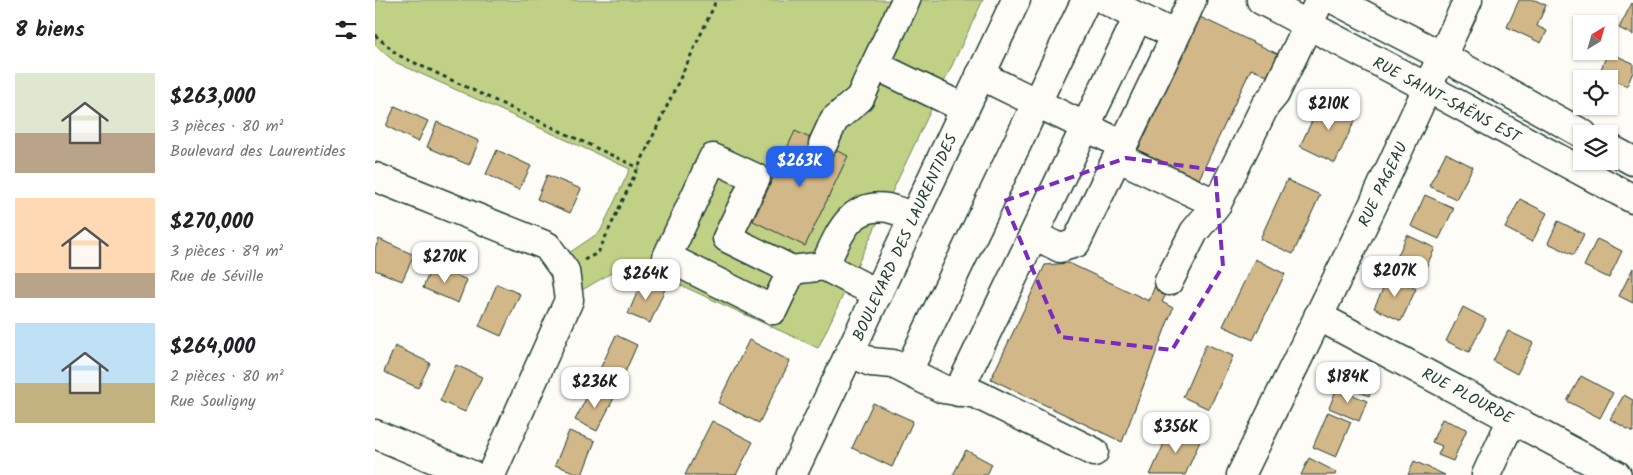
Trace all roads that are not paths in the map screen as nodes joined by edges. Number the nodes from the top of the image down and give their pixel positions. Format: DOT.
graph roads {
  1 [pos="906,0"];
  2 [pos="1016,0"];
  3 [pos="1086,0"];
  4 [pos="1105,0"];
  5 [pos="1192,0"];
  6 [pos="1261,0"];
  7 [pos="1320,0"];
  8 [pos="1335,0"];
  9 [pos="1468,0"];
  10 [pos="1138,17"];
  11 [pos="1308,25"];
  12 [pos="1176,35"];
  13 [pos="1443,56"];
  14 [pos="875,65"];
  15 [pos="980,75"];
  16 [pos="1428,88"];
  17 [pos="1037,102"];
  18 [pos="964,108"];
  19 [pos="1085,126"];
  20 [pos="1573,128"];
  21 [pos="823,144"];
  22 [pos="1120,151"];
  23 [pos="1618,153"];
  24 [pos="1633,162"];
  25 [pos="375,177"];
  26 [pos="1633,199"];
  27 [pos="1217,204"];
  28 [pos="914,216"];
  29 [pos="1034,235"];
  30 [pos="824,266"];
  31 [pos="792,270"];
  32 [pos="1171,290"];
  33 [pos="877,294"];
  34 [pos="1318,316"];
  35 [pos="850,352"];
  36 [pos="908,371"];
  37 [pos="958,392"];
  38 [pos="1512,419"];
  39 [pos="375,434"];
  40 [pos="1094,452"];
  41 [pos="472,475"];
  42 [pos="491,475"];
  43 [pos="792,475"];
  44 [pos="1241,475"];
  45 [pos="1485,475"];
  46 [pos="1617,475"];
  1 -- 14 [label="street"];
  2 -- 15 [label="street, BOULEVARD DES LAURENTIDES"];
  3 -- 17 [label="street"];
  4 -- 10 [label="street"];
  5 -- 12 [label="street"];
  6 -- 11 [label="street, RUE SAINT-SAËNS EST"];
  7 -- 11 [label="street"];
  8 -- 13 [label="street"];
  9 -- 13 [label="street, RUE PAGEAU"];
  10 -- 12 [label="street"];
  10 -- 19 [label="street"];
  11 -- 16 [label="street, RUE SAINT-SAËNS EST"];
  11 -- 27 [label="street"];
  12 -- 22 [label="street"];
  13 -- 16 [label="street, RUE PAGEAU"];
  13 -- 20 [label="street"];
  14 -- 18 [label="street"];
  14 -- 21 [label="street"];
  15 -- 17 [label="street"];
  15 -- 18 [label="street, BOULEVARD DES LAURENTIDES"];
  16 -- 26 [label="street, RUE SAINT-SAËNS EST"];
  16 -- 34 [label="street, RUE PAGEAU"];
  17 -- 19 [label="street"];
  17 -- 36 [label="street"];
  18 -- 28 [label="street, BOULEVARD DES LAURENTIDES"];
  19 -- 22 [label="street"];
  19 -- 29 [label="street"];
  22 -- 27 [label="street"];
  22 -- 29 [label="street"];
  23 -- 24 [label="street"];
  25 -- 42 [label="street"];
  27 -- 32 [label="street"];
  28 -- 30 [label="street"];
  28 -- 33 [label="street, BOULEVARD DES LAURENTIDES"];
  29 -- 37 [label="street"];
  30 -- 31 [label="street"];
  30 -- 33 [label="street"];
  31 -- 31 [label="street"];
  33 -- 35 [label="street, BOULEVARD DES LAURENTIDES"];
  34 -- 38 [label="street, RUE PLOURDE"];
  34 -- 44 [label="street, RUE PAGEAU"];
  35 -- 36 [label="street"];
  35 -- 43 [label="street, BOULEVARD DES LAURENTIDES"];
  36 -- 37 [label="street"];
  37 -- 40 [label="street"];
  38 -- 45 [label="street"];
  38 -- 46 [label="street, RUE PLOURDE"];
  39 -- 41 [label="street"];
}
